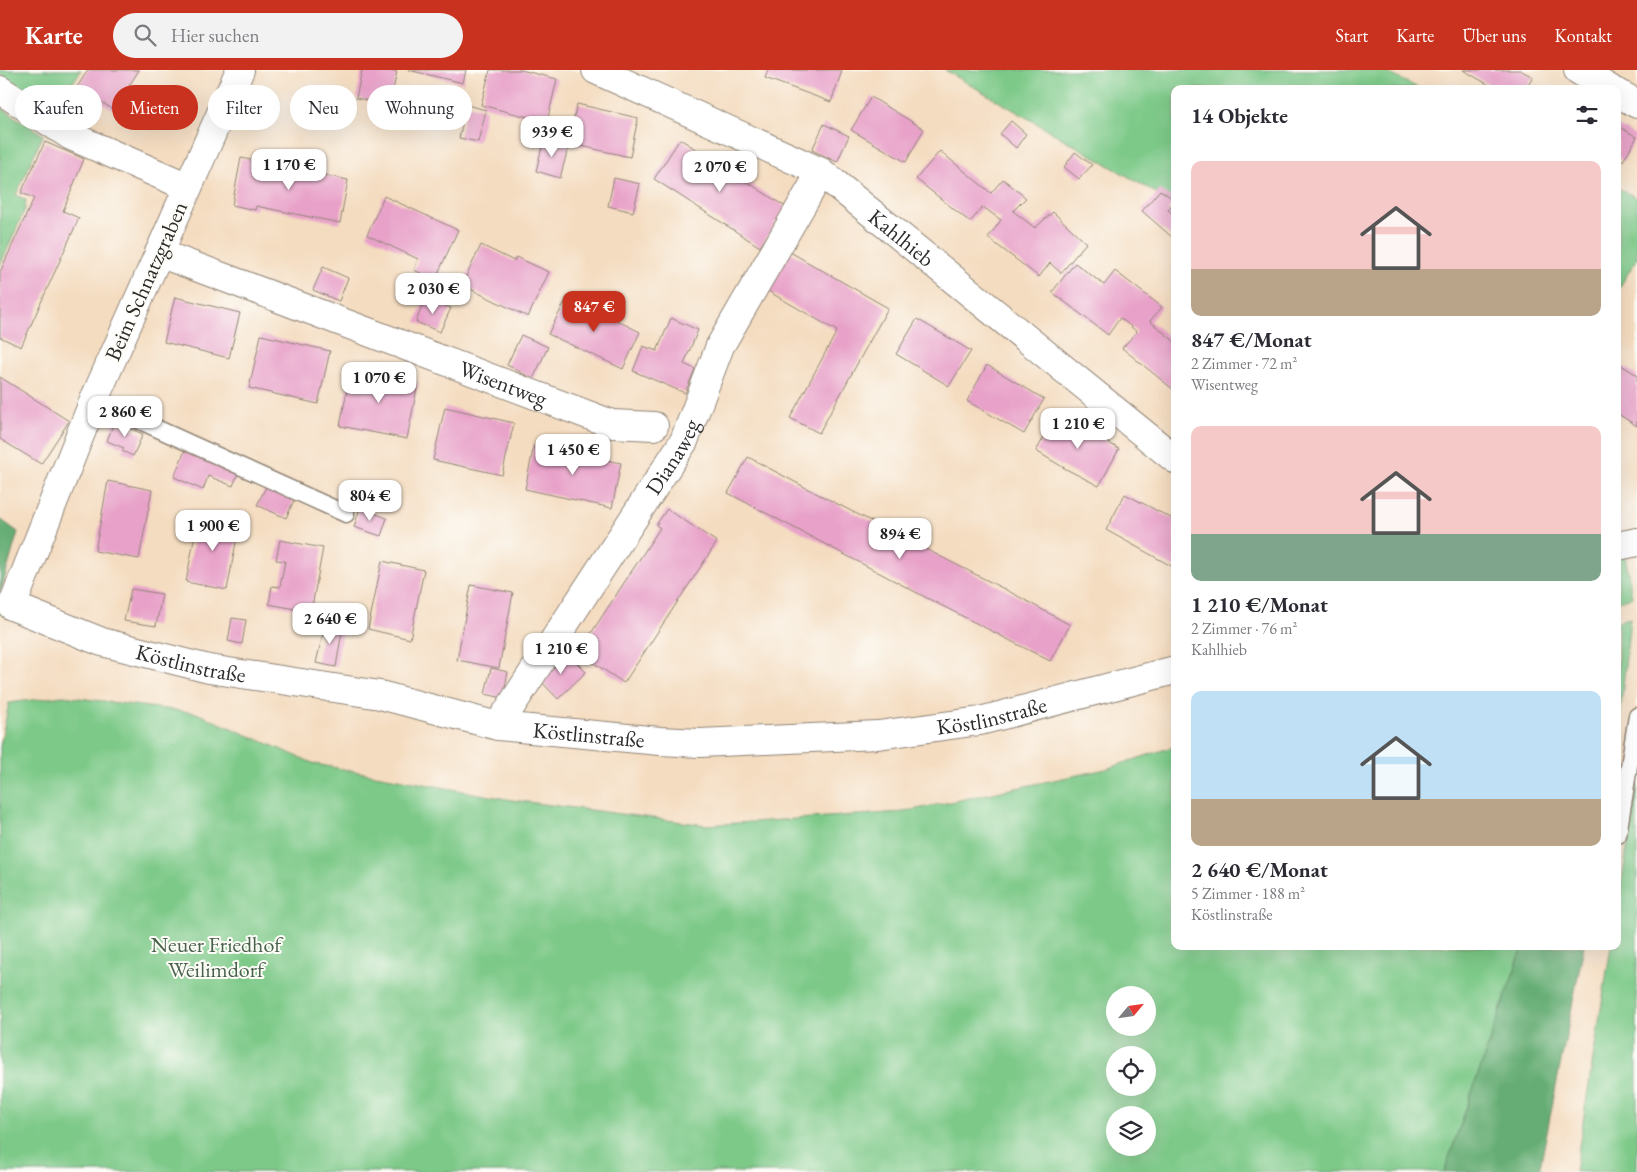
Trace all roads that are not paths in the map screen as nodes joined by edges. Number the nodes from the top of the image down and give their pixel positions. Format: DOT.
graph roads {
  1 [pos="240,70"];
  2 [pos="596,70"];
  3 [pos="1578,70"];
  4 [pos="1603,85"];
  5 [pos="0,90"];
  6 [pos="1621,95"];
  7 [pos="1637,104"];
  8 [pos="820,172"];
  9 [pos="188,187"];
  10 [pos="159,253"];
  11 [pos="94,400"];
  12 [pos="654,426"];
  13 [pos="1171,456"];
  14 [pos="346,514"];
  15 [pos="1637,542"];
  16 [pos="1621,545"];
  17 [pos="6,602"];
  18 [pos="1171,671"];
  19 [pos="1637,716"];
  20 [pos="498,726"];
  21 [pos="1623,765"];
  22 [pos="1621,793"];
  1 -- 9 [label="street, Beim Schnatzgraben"];
  2 -- 8 [label="street, Kahlhieb"];
  3 -- 4 [label="street"];
  5 -- 9 [label="street"];
  6 -- 7 [label="street"];
  8 -- 13 [label="street, Kahlhieb"];
  8 -- 20 [label="street, Dianaweg"];
  9 -- 10 [label="street, Beim Schnatzgraben"];
  10 -- 11 [label="street, Beim Schnatzgraben"];
  10 -- 12 [label="street, Wisentweg"];
  11 -- 14 [label="lane"];
  11 -- 17 [label="street, Beim Schnatzgraben"];
  15 -- 16 [label="street"];
  17 -- 20 [label="street, Köstlinstraße"];
  18 -- 20 [label="street, Köstlinstraße"];
  19 -- 21 [label="lane"];
  21 -- 22 [label="lane"];
}
